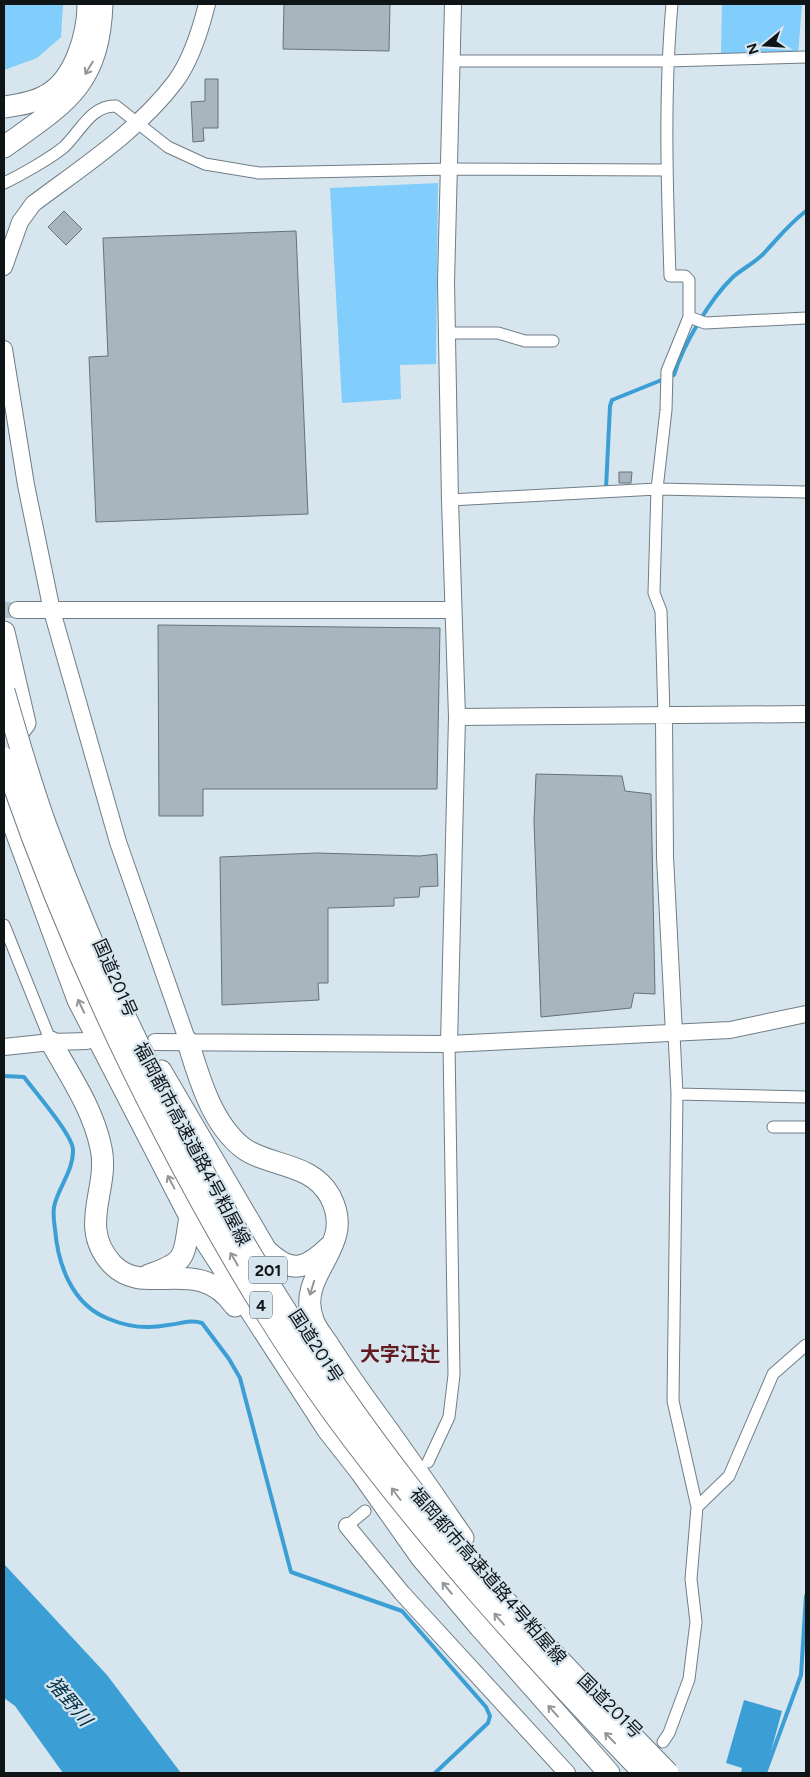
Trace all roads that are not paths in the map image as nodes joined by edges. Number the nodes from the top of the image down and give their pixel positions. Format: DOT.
graph roads {
  1 [pos="88,4"];
  2 [pos="102,4"];
  3 [pos="207,4"];
  4 [pos="453,4"];
  5 [pos="672,4"];
  6 [pos="806,57"];
  7 [pos="452,61"];
  8 [pos="667,61"];
  9 [pos="4,107"];
  10 [pos="137,124"];
  11 [pos="4,147"];
  12 [pos="450,169"];
  13 [pos="666,170"];
  14 [pos="4,183"];
  15 [pos="4,267"];
  16 [pos="689,317"];
  17 [pos="806,318"];
  18 [pos="447,333"];
  19 [pos="553,342"];
  20 [pos="4,349"];
  21 [pos="657,489"];
  22 [pos="806,492"];
  23 [pos="450,500"];
  24 [pos="17,610"];
  25 [pos="454,610"];
  26 [pos="52,611"];
  27 [pos="4,632"];
  28 [pos="4,677"];
  29 [pos="4,691"];
  30 [pos="806,714"];
  31 [pos="664,716"];
  32 [pos="458,717"];
  33 [pos="19,731"];
  34 [pos="4,758"];
  35 [pos="4,799"];
  36 [pos="4,925"];
  37 [pos="806,1014"];
  38 [pos="674,1034"];
  39 [pos="87,1041"];
  40 [pos="51,1042"];
  41 [pos="188,1042"];
  42 [pos="449,1044"];
  43 [pos="4,1047"];
  44 [pos="154,1050"];
  45 [pos="677,1094"];
  46 [pos="806,1098"];
  47 [pos="773,1127"];
  48 [pos="806,1127"];
  49 [pos="190,1217"];
  50 [pos="333,1244"];
  51 [pos="142,1278"];
  52 [pos="806,1345"];
  53 [pos="328,1430"];
  54 [pos="428,1462"];
  55 [pos="697,1507"];
  56 [pos="365,1511"];
  57 [pos="347,1526"];
  58 [pos="463,1538"];
  59 [pos="663,1742"];
  60 [pos="567,1773"];
  61 [pos="609,1773"];
  62 [pos="644,1773"];
  63 [pos="668,1773"];
  64 [pos="678,1773"];
  1 -- 9 [label="highway"];
  2 -- 11 [label="highway, one-way"];
  3 -- 10 [label="street"];
  4 -- 7 [label="street"];
  5 -- 8 [label="street"];
  6 -- 8 [label="street"];
  7 -- 8 [label="street"];
  7 -- 12 [label="street"];
  8 -- 13 [label="street"];
  10 -- 12 [label="street"];
  10 -- 14 [label="street"];
  10 -- 15 [label="street"];
  12 -- 13 [label="street"];
  12 -- 18 [label="street"];
  13 -- 16 [label="street"];
  16 -- 17 [label="street"];
  16 -- 21 [label="street"];
  18 -- 19 [label="street"];
  18 -- 23 [label="street"];
  20 -- 26 [label="street"];
  21 -- 22 [label="street"];
  21 -- 23 [label="street"];
  21 -- 31 [label="street"];
  23 -- 25 [label="street"];
  24 -- 26 [label="street"];
  25 -- 26 [label="street"];
  25 -- 32 [label="street"];
  26 -- 41 [label="street"];
  27 -- 33 [label="highway"];
  28 -- 33 [label="highway, 国道201号 / 201"];
  29 -- 63 [label="highway, 福岡都市高速道路4号粕屋線, bridge"];
  30 -- 31 [label="street"];
  31 -- 32 [label="street"];
  31 -- 38 [label="street"];
  32 -- 42 [label="street"];
  33 -- 44 [label="highway, 国道201号 / 201"];
  62 -- 34 [label="highway, 福岡都市高速道路4号粕屋線 / 4, one-way, bridge"];
  49 -- 35 [label="highway, 国道201号 / 201, one-way"];
  36 -- 40 [label="street"];
  37 -- 38 [label="street"];
  38 -- 42 [label="street"];
  38 -- 45 [label="street"];
  39 -- 40 [label="street"];
  40 -- 43 [label="street"];
  40 -- 51 [label="highway"];
  41 -- 42 [label="street"];
  41 -- 44 [label="street"];
  41 -- 50 [label="highway"];
  42 -- 54 [label="street"];
  44 -- 50 [label="highway"];
  44 -- 58 [label="highway, 国道201号 / 201"];
  45 -- 46 [label="street"];
  45 -- 55 [label="street"];
  47 -- 48 [label="street"];
  49 -- 51 [label="highway"];
  49 -- 53 [label="highway, 国道201号 / 201"];
  50 -- 58 [label="highway, one-way"];
  51 -- 53 [label="highway"];
  52 -- 55 [label="street"];
  61 -- 53 [label="highway, 国道201号 / 201, one-way"];
  55 -- 59 [label="street"];
  56 -- 57 [label="street"];
  57 -- 60 [label="street"];
  58 -- 64 [label="highway, 国道201号 / 201"];
}
